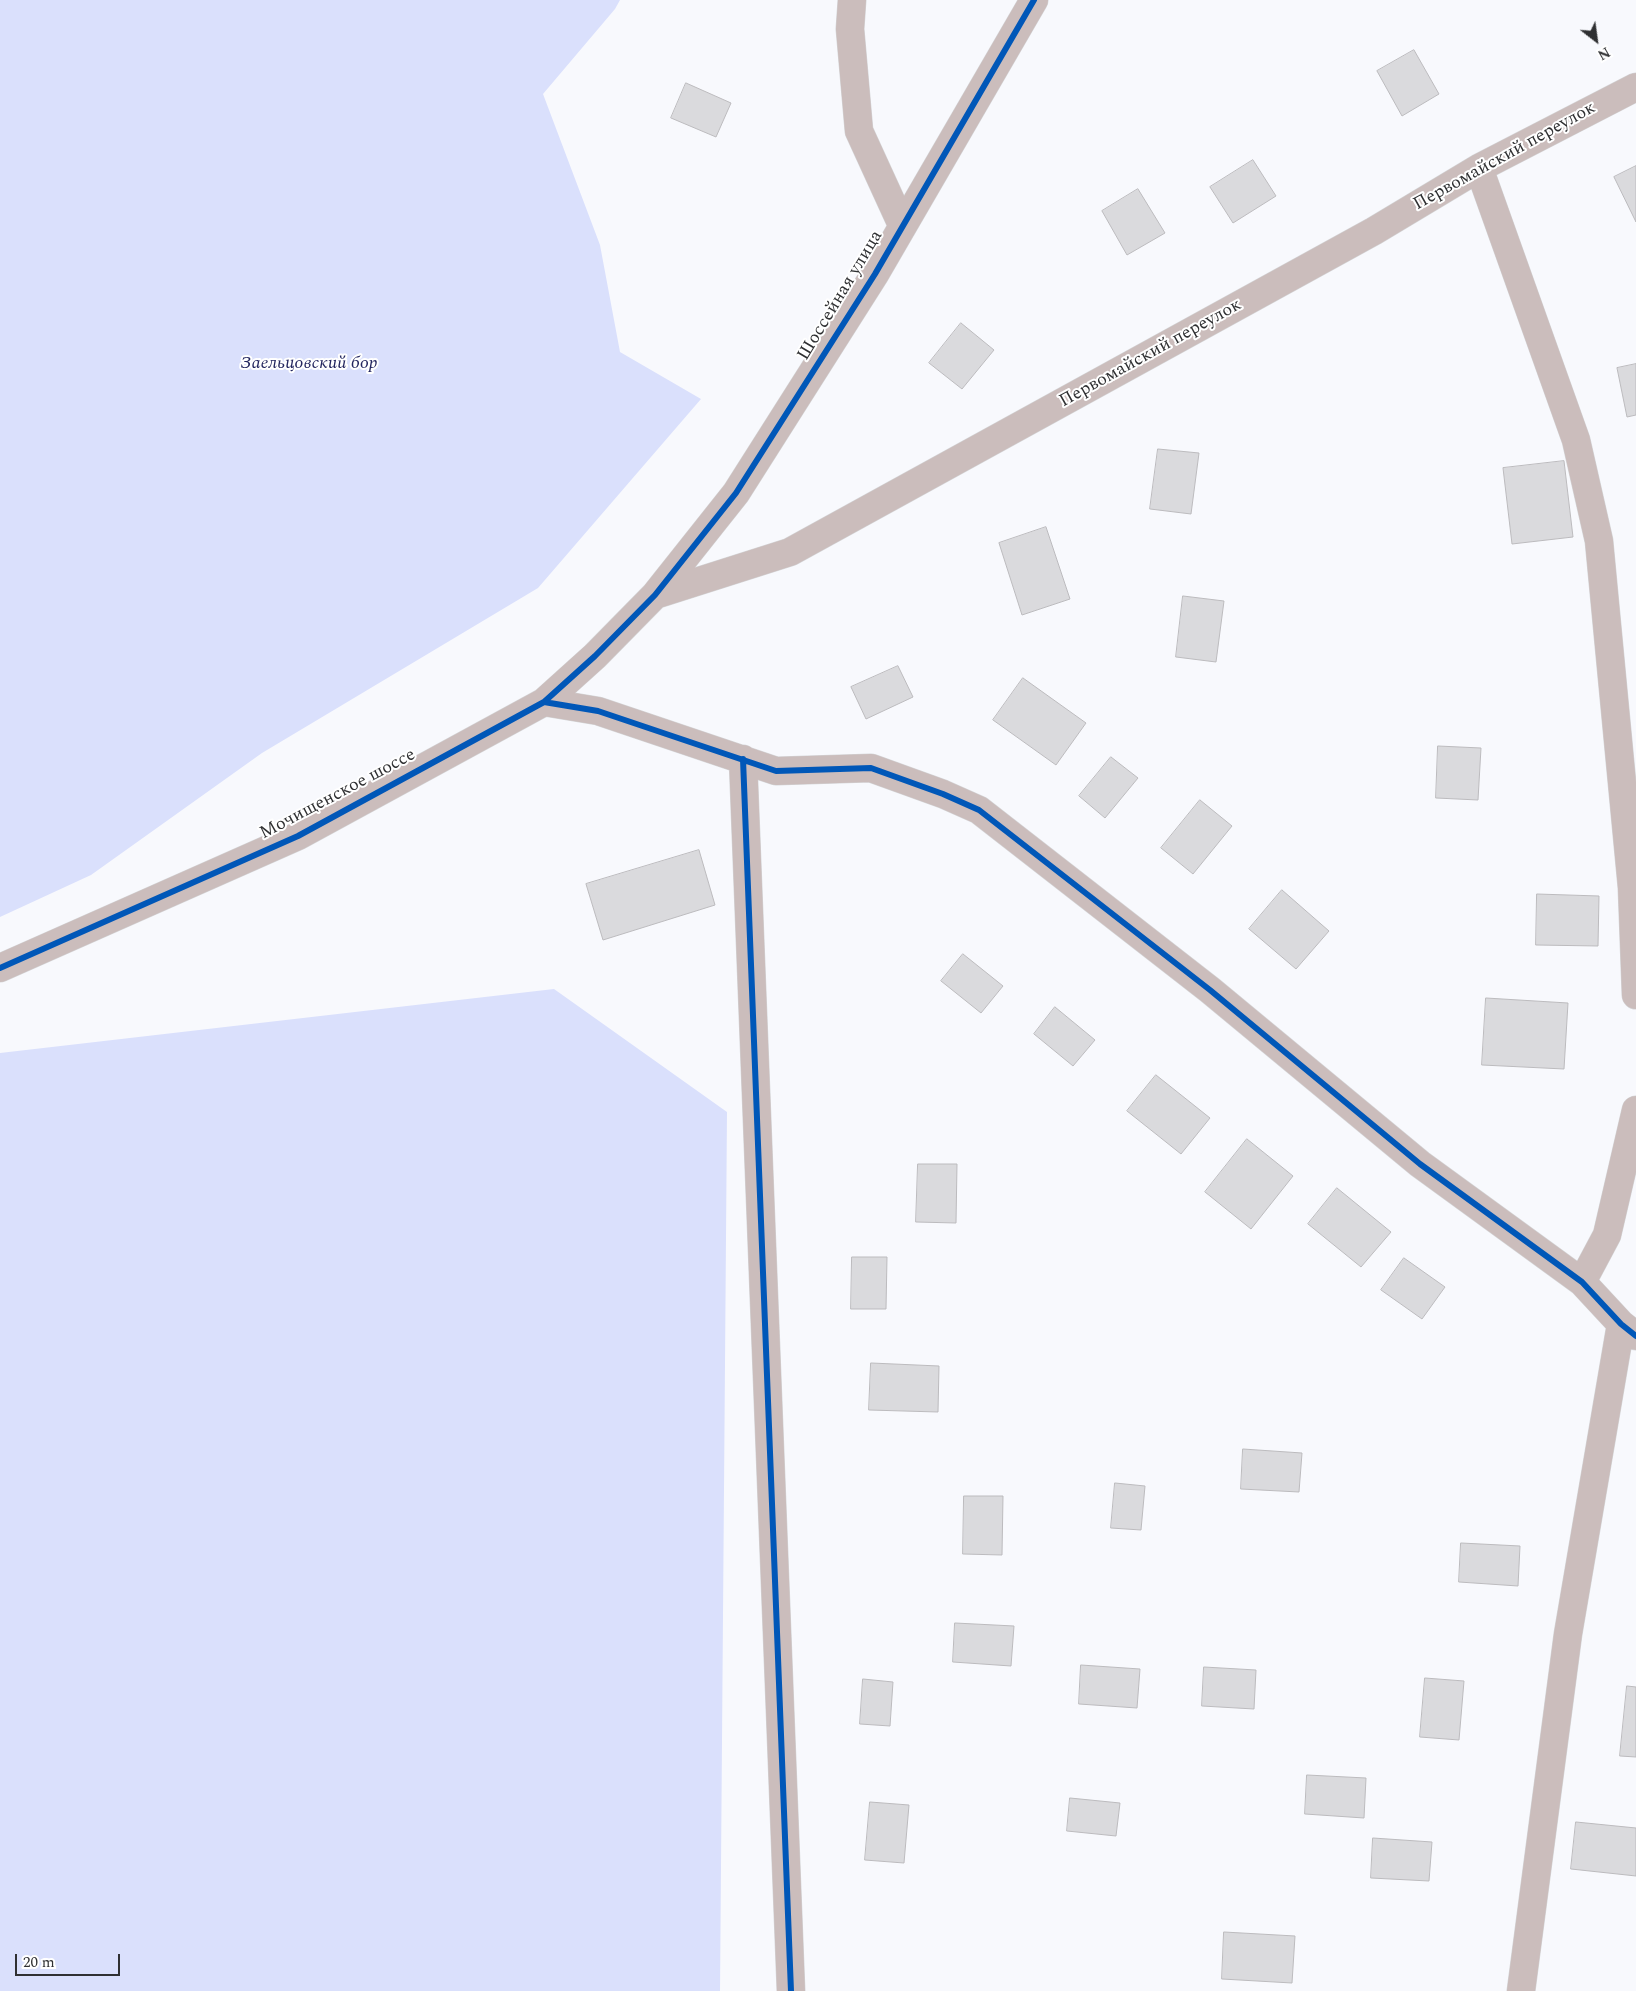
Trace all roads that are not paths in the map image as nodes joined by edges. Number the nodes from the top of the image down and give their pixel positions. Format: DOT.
graph roads {
  1 [pos="852,0"];
  2 [pos="1034,0"];
  3 [pos="1636,86"];
  4 [pos="1479,168"];
  5 [pos="902,225"];
  6 [pos="655,595"];
  7 [pos="544,702"];
  8 [pos="743,759"];
  9 [pos="0,968"];
  10 [pos="1636,995"];
  11 [pos="1636,1110"];
  12 [pos="1582,1282"];
  13 [pos="1628,1330"];
  14 [pos="790,1991"];
  15 [pos="1521,1991"];
  1 -- 5 [label="street"];
  2 -- 5 [label="street, Шоссейная улица"];
  3 -- 4 [label="street, Первомайский переулок"];
  4 -- 6 [label="street, Первомайский переулок"];
  4 -- 10 [label="street"];
  5 -- 6 [label="street, Шоссейная улица"];
  6 -- 7 [label="street, Мочищенское шоссе"];
  7 -- 8 [label="street"];
  7 -- 9 [label="street, Мочищенское шоссе"];
  8 -- 12 [label="street"];
  8 -- 14 [label="street"];
  11 -- 12 [label="street"];
  12 -- 13 [label="street"];
  13 -- 15 [label="street"];
}
